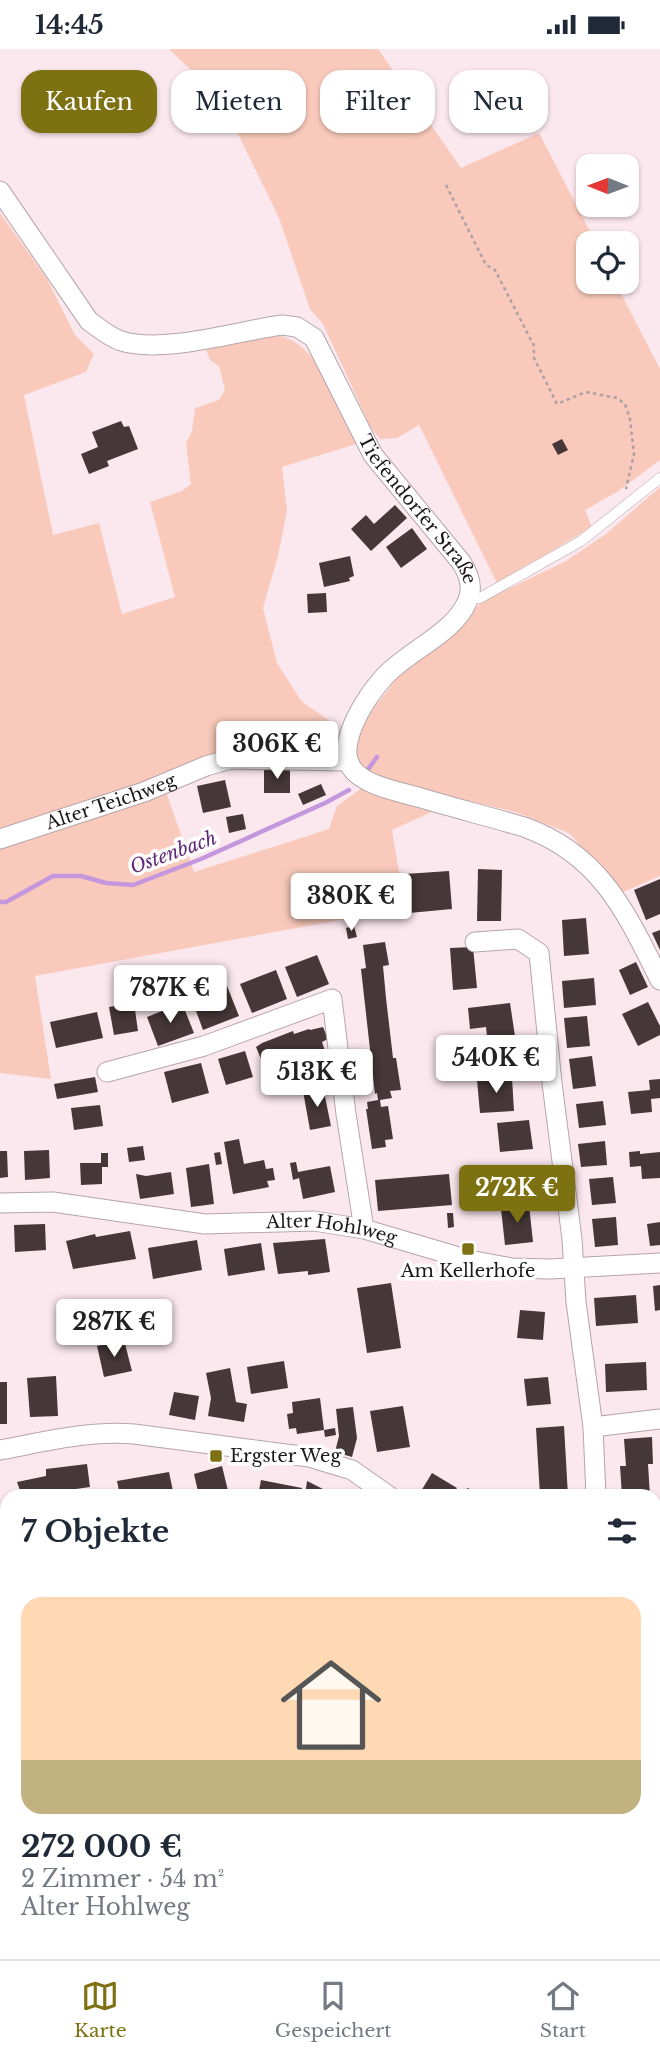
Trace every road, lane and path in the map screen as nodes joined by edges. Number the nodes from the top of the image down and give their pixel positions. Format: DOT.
graph roads {
  1 [pos="446,185"];
  2 [pos="0,191"];
  3 [pos="660,478"];
  4 [pos="621,509"];
  5 [pos="469,599"];
  6 [pos="348,761"];
  7 [pos="0,839"];
  8 [pos="475,942"];
  9 [pos="660,980"];
  10 [pos="107,1072"];
  11 [pos="0,1203"];
  12 [pos="364,1229"];
  13 [pos="660,1263"];
  14 [pos="574,1268"];
  15 [pos="660,1419"];
  16 [pos="593,1427"];
  17 [pos="0,1450"];
  18 [pos="379,1489"];
  19 [pos="596,1489"];
  1 -- 4 [label="path"];
  2 -- 5 [label="street, Tiefendorfer Straße"];
  3 -- 4 [label="lane"];
  4 -- 5 [label="lane"];
  5 -- 6 [label="street, Tiefendorfer Straße"];
  6 -- 7 [label="street, Alter Teichweg"];
  6 -- 9 [label="street"];
  8 -- 14 [label="street"];
  10 -- 12 [label="street"];
  11 -- 12 [label="street, Alter Hohlweg"];
  12 -- 14 [label="street, Alter Hohlweg"];
  13 -- 14 [label="street, Alter Hohlweg"];
  14 -- 16 [label="street"];
  15 -- 16 [label="street"];
  16 -- 19 [label="street"];
  17 -- 18 [label="street"];
}
